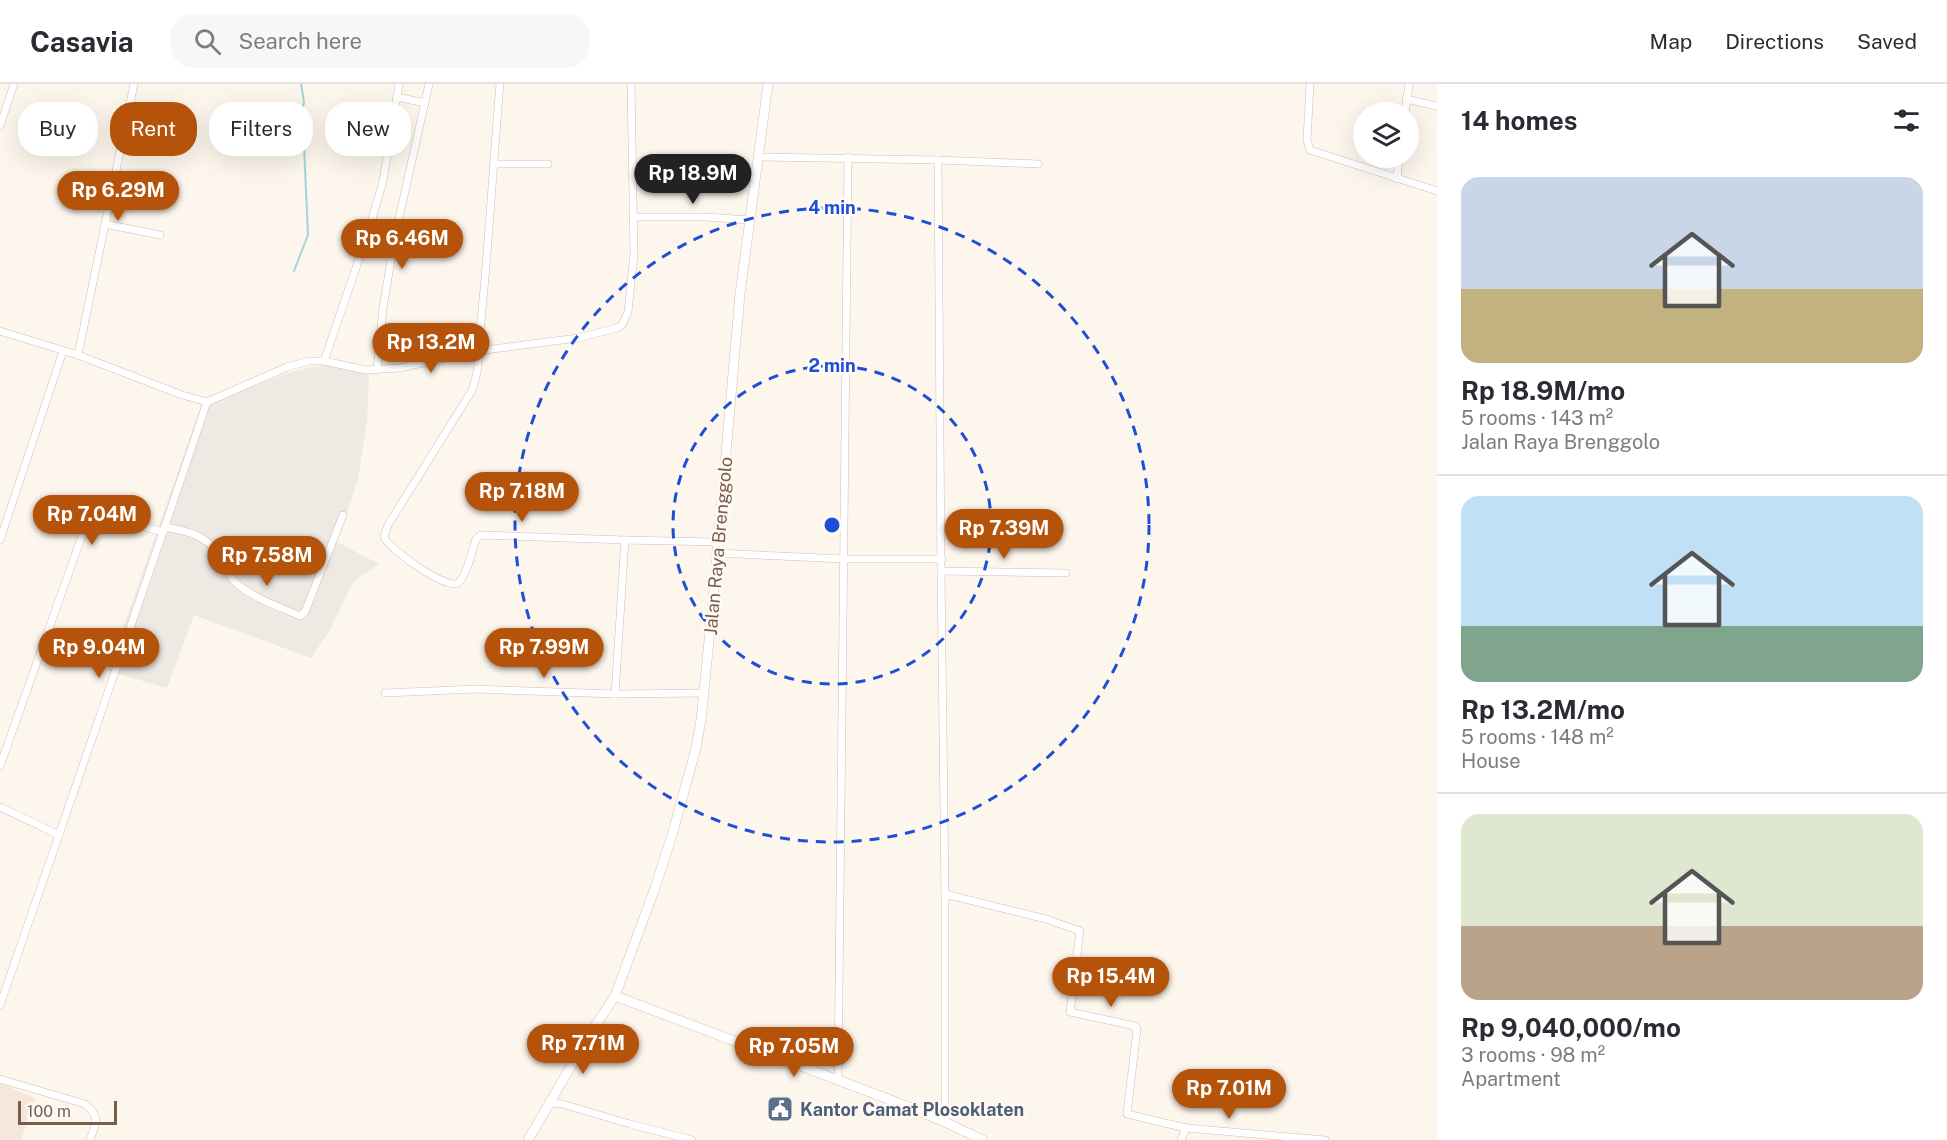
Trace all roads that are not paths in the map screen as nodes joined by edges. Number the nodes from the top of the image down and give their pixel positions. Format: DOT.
graph roads {
  1 [pos="14,84"];
  2 [pos="134,84"];
  3 [pos="399,84"];
  4 [pos="429,84"];
  5 [pos="500,84"];
  6 [pos="632,84"];
  7 [pos="768,84"];
  8 [pos="1310,84"];
  9 [pos="1409,84"];
  10 [pos="397,98"];
  11 [pos="1406,99"];
  12 [pos="1406,102"];
  13 [pos="425,103"];
  14 [pos="1437,106"];
  15 [pos="0,126"];
  16 [pos="759,157"];
  17 [pos="848,157"];
  18 [pos="938,160"];
  19 [pos="494,164"];
  20 [pos="548,164"];
  21 [pos="1038,164"];
  22 [pos="1399,168"];
  23 [pos="1397,179"];
  24 [pos="1437,191"];
  25 [pos="634,217"];
  26 [pos="750,220"];
  27 [pos="105,224"];
  28 [pos="160,235"];
  29 [pos="0,331"];
  30 [pos="63,351"];
  31 [pos="477,351"];
  32 [pos="78,355"];
  33 [pos="324,361"];
  34 [pos="376,370"];
  35 [pos="207,402"];
  36 [pos="343,515"];
  37 [pos="164,529"];
  38 [pos="0,540"];
  39 [pos="625,540"];
  40 [pos="717,542"];
  41 [pos="716,553"];
  42 [pos="845,559"];
  43 [pos="942,559"];
  44 [pos="941,571"];
  45 [pos="1066,573"];
  46 [pos="385,693"];
  47 [pos="704,693"];
  48 [pos="615,694"];
  49 [pos="0,766"];
  50 [pos="0,807"];
  51 [pos="59,835"];
  52 [pos="945,894"];
  53 [pos="615,996"];
  54 [pos="0,1005"];
  55 [pos="0,1079"];
  56 [pos="838,1081"];
  57 [pos="550,1103"];
  58 [pos="945,1122"];
  59 [pos="1186,1128"];
  60 [pos="90,1140"];
  61 [pos="528,1140"];
  62 [pos="692,1140"];
  63 [pos="983,1140"];
  64 [pos="1181,1140"];
  65 [pos="1324,1140"];
  1 -- 15 [label="street"];
  2 -- 27 [label="street"];
  3 -- 10 [label="street"];
  4 -- 13 [label="street"];
  5 -- 19 [label="street"];
  6 -- 25 [label="street"];
  7 -- 16 [label="main road, Jalan Raya Brenggolo"];
  8 -- 23 [label="street"];
  9 -- 11 [label="street"];
  10 -- 13 [label="street"];
  10 -- 33 [label="street"];
  11 -- 12 [label="street"];
  11 -- 14 [label="street"];
  13 -- 34 [label="street"];
  16 -- 17 [label="street"];
  16 -- 26 [label="main road, Jalan Raya Brenggolo"];
  17 -- 18 [label="street"];
  17 -- 42 [label="street"];
  18 -- 21 [label="street"];
  18 -- 43 [label="street"];
  19 -- 20 [label="street"];
  19 -- 31 [label="street"];
  22 -- 23 [label="street"];
  23 -- 24 [label="street"];
  25 -- 26 [label="street"];
  25 -- 31 [label="street"];
  26 -- 40 [label="main road, Jalan Raya Brenggolo"];
  27 -- 28 [label="street"];
  27 -- 32 [label="street"];
  29 -- 30 [label="street"];
  30 -- 32 [label="street"];
  30 -- 38 [label="street"];
  31 -- 34 [label="street"];
  31 -- 39 [label="street"];
  32 -- 35 [label="street"];
  33 -- 34 [label="street"];
  33 -- 35 [label="street"];
  35 -- 37 [label="street"];
  36 -- 37 [label="street"];
  37 -- 49 [label="street"];
  37 -- 51 [label="street"];
  39 -- 40 [label="street"];
  39 -- 48 [label="street"];
  40 -- 41 [label="main road, Jalan Raya Brenggolo"];
  41 -- 42 [label="street"];
  41 -- 47 [label="main road, Jalan Raya Brenggolo"];
  42 -- 43 [label="street"];
  42 -- 56 [label="street"];
  43 -- 44 [label="street"];
  44 -- 45 [label="street"];
  44 -- 52 [label="street"];
  46 -- 48 [label="street"];
  47 -- 48 [label="street"];
  47 -- 53 [label="main road, Jalan Raya Brenggolo"];
  50 -- 51 [label="street"];
  51 -- 54 [label="street"];
  52 -- 58 [label="street"];
  52 -- 59 [label="street"];
  53 -- 56 [label="main road"];
  53 -- 57 [label="main road, Jalan Raya Brenggolo"];
  55 -- 60 [label="street"];
  56 -- 58 [label="main road"];
  57 -- 61 [label="main road, Jalan Raya Brenggolo"];
  57 -- 62 [label="street"];
  58 -- 63 [label="main road"];
  59 -- 64 [label="street"];
  59 -- 65 [label="street"];
}
